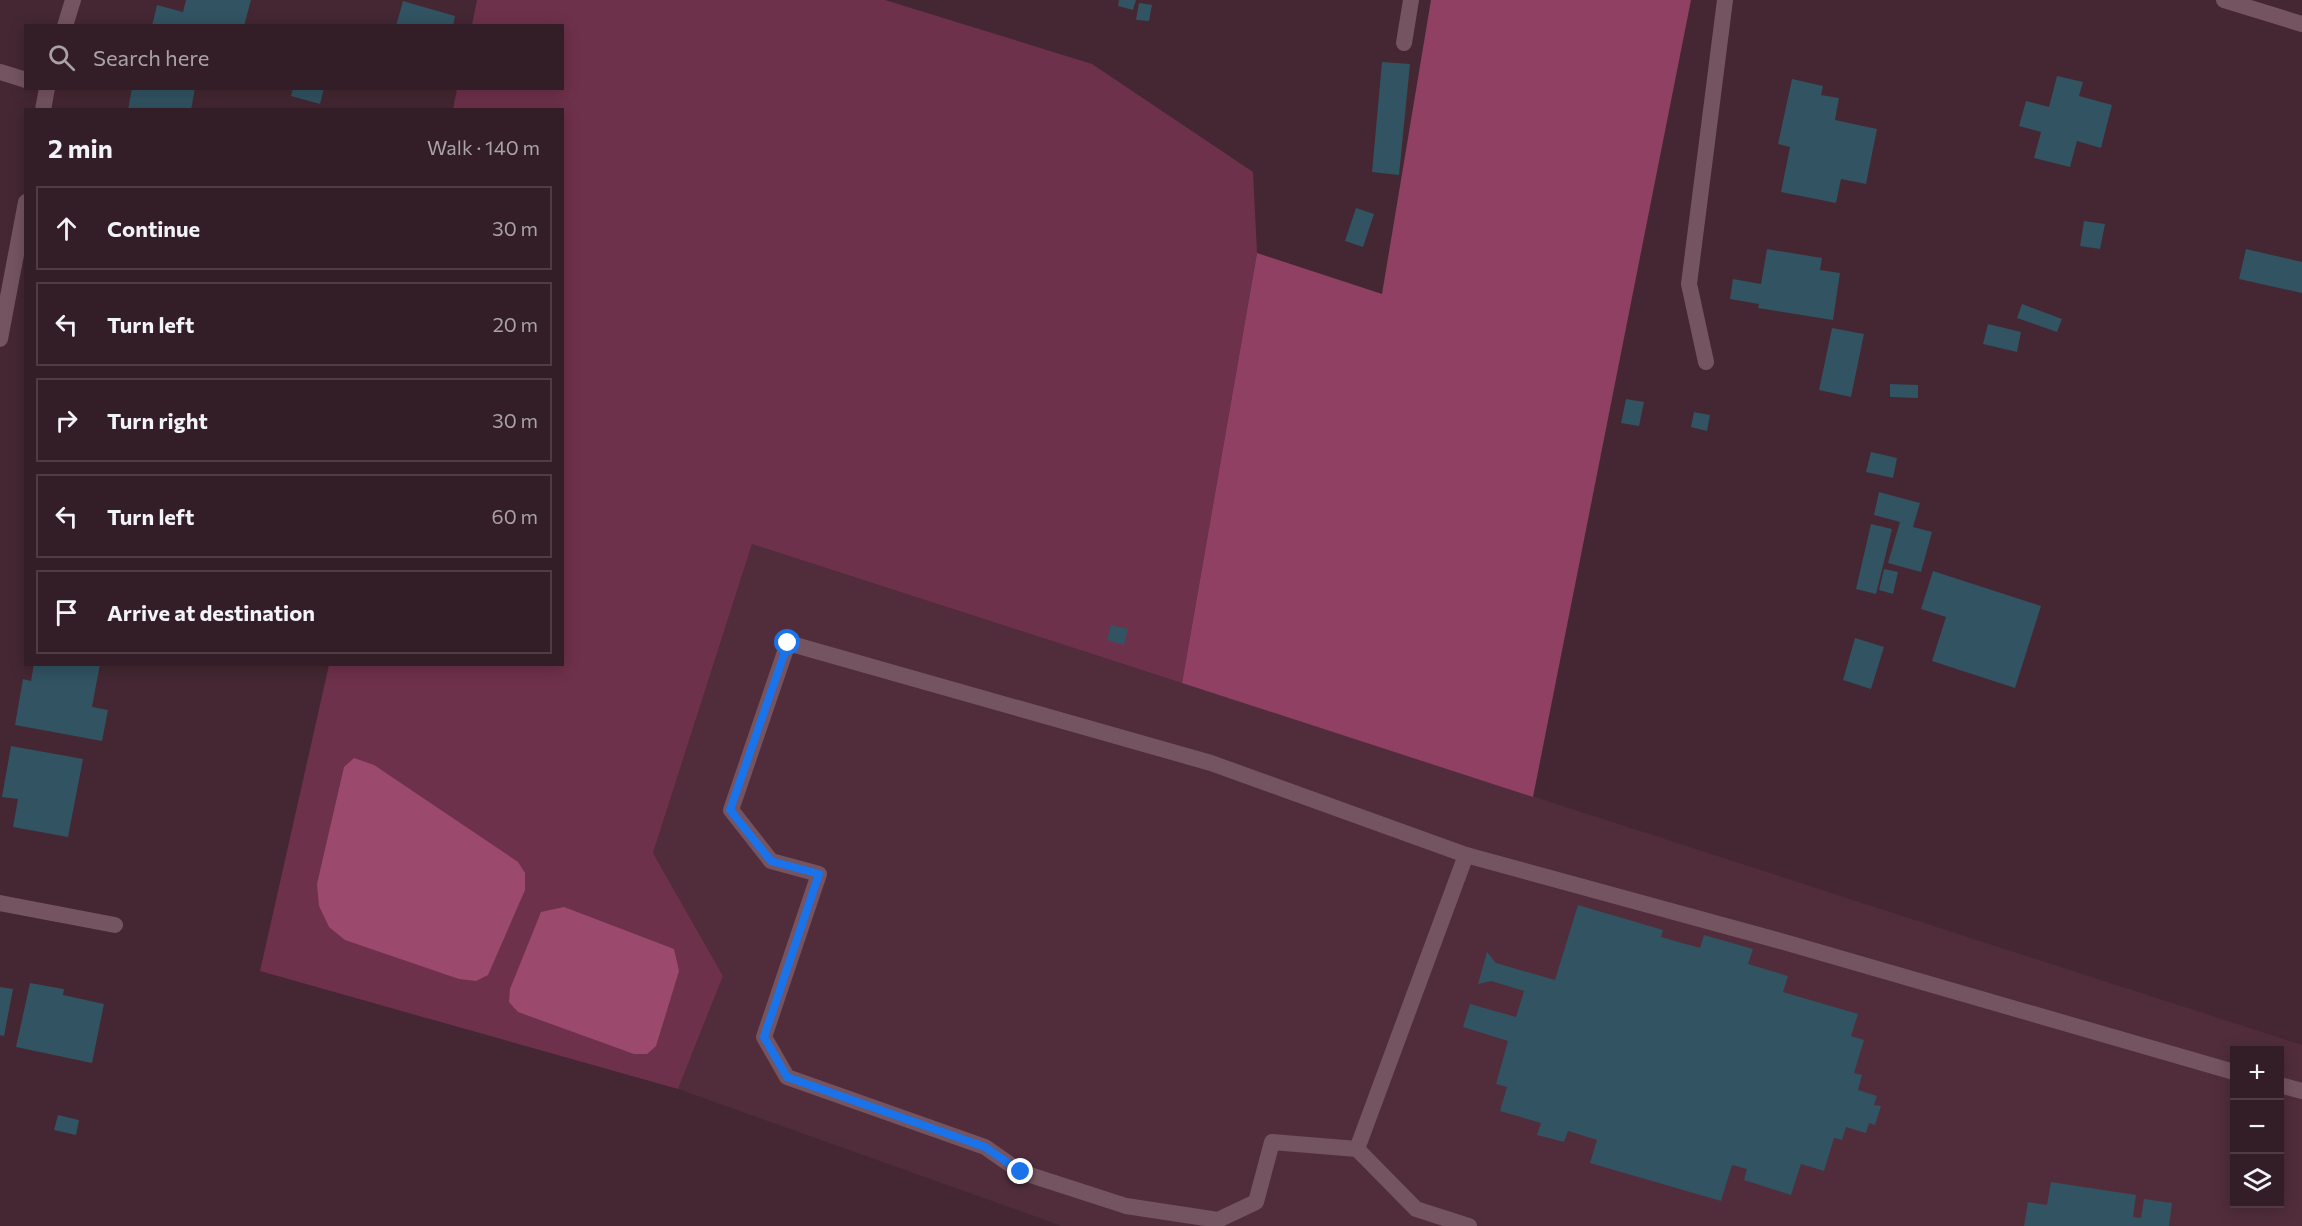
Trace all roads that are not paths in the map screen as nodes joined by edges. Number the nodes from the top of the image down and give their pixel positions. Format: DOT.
graph roads {
  1 [pos="73,0"];
  2 [pos="1412,0"];
  3 [pos="1725,0"];
  4 [pos="2224,0"];
  5 [pos="66,24"];
  6 [pos="2302,24"];
  7 [pos="1404,44"];
  8 [pos="0,72"];
  9 [pos="24,79"];
  10 [pos="47,90"];
  11 [pos="43,108"];
  12 [pos="24,213"];
  13 [pos="0,339"];
  14 [pos="1706,362"];
  15 [pos="1466,855"];
  16 [pos="0,903"];
  17 [pos="115,925"];
  18 [pos="2230,1071"];
  19 [pos="2284,1086"];
  20 [pos="2302,1091"];
  21 [pos="1357,1149"];
  22 [pos="1469,1226"];
  1 -- 5 [label="street"];
  2 -- 7 [label="street"];
  3 -- 14 [label="street"];
  4 -- 6 [label="street"];
  8 -- 9 [label="street"];
  10 -- 11 [label="street"];
  12 -- 13 [label="street"];
  15 -- 18 [label="street"];
  15 -- 21 [label="street"];
  15 -- 21 [label="street"];
  16 -- 17 [label="street"];
  19 -- 20 [label="street"];
  21 -- 22 [label="street"];
}
